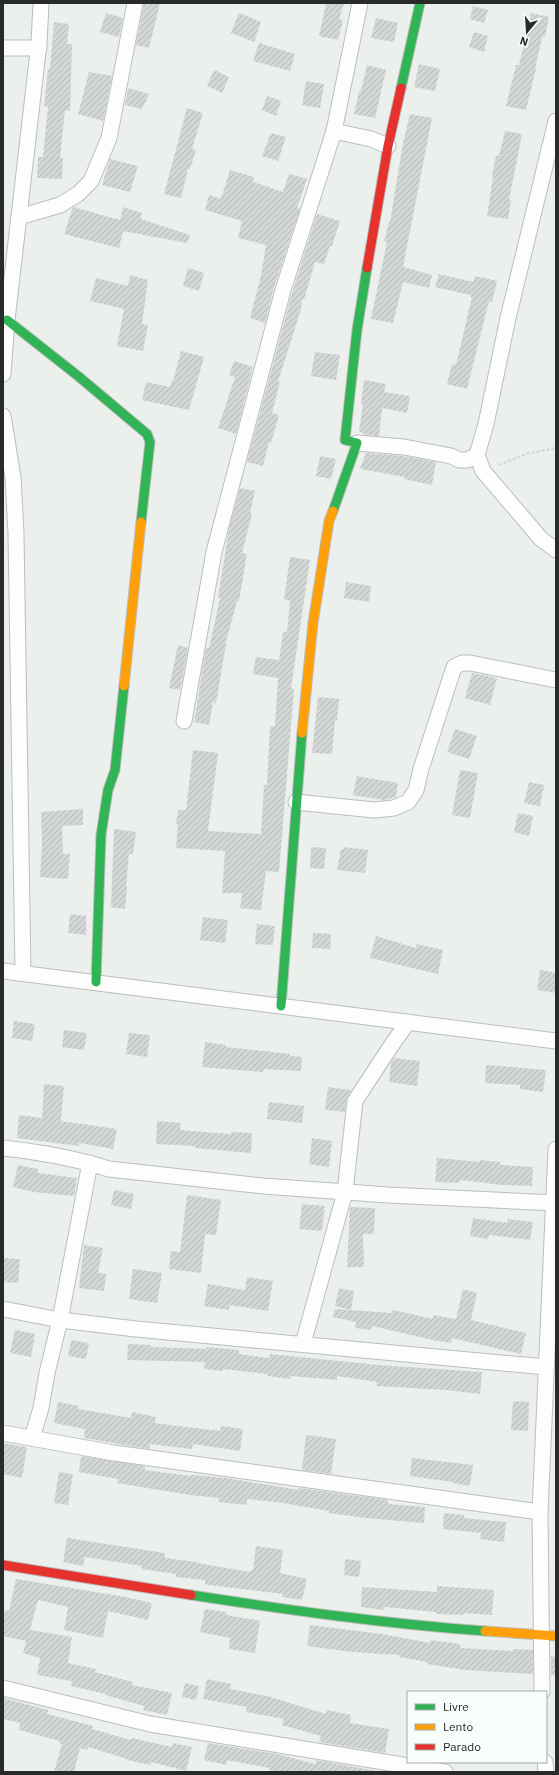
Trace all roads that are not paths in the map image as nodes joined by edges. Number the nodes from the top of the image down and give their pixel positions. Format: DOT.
graph roads {
  1 [pos="41,3"];
  2 [pos="135,3"];
  3 [pos="360,3"];
  4 [pos="420,3"];
  5 [pos="3,48"];
  6 [pos="39,48"];
  7 [pos="556,121"];
  8 [pos="334,131"];
  9 [pos="388,146"];
  10 [pos="18,217"];
  11 [pos="7,320"];
  12 [pos="3,374"];
  13 [pos="3,416"];
  14 [pos="357,443"];
  15 [pos="477,455"];
  16 [pos="556,550"];
  17 [pos="10,638"];
  18 [pos="556,680"];
  19 [pos="184,721"];
  20 [pos="296,802"];
  21 [pos="3,971"];
  22 [pos="23,973"];
  23 [pos="96,982"];
  24 [pos="281,1006"];
  25 [pos="408,1022"];
  26 [pos="556,1041"];
  27 [pos="3,1148"];
  28 [pos="556,1149"];
  29 [pos="90,1163"];
  30 [pos="345,1192"];
  31 [pos="555,1203"];
  32 [pos="3,1309"];
  33 [pos="60,1320"];
  34 [pos="303,1344"];
  35 [pos="546,1367"];
  36 [pos="3,1433"];
  37 [pos="32,1438"];
  38 [pos="540,1512"];
  39 [pos="3,1565"];
  40 [pos="549,1636"];
  41 [pos="3,1688"];
  42 [pos="542,1691"];
  43 [pos="444,1772"];
  1 -- 6 [label="street"];
  2 -- 10 [label="street"];
  3 -- 8 [label="street"];
  4 -- 9 [label="street"];
  5 -- 6 [label="street"];
  6 -- 10 [label="street"];
  7 -- 15 [label="street"];
  8 -- 9 [label="street"];
  8 -- 19 [label="street"];
  9 -- 14 [label="street"];
  10 -- 11 [label="street"];
  11 -- 12 [label="street"];
  11 -- 23 [label="street"];
  13 -- 17 [label="street"];
  14 -- 15 [label="street"];
  14 -- 20 [label="street"];
  15 -- 16 [label="street"];
  17 -- 22 [label="street"];
  18 -- 20 [label="street"];
  20 -- 24 [label="street"];
  21 -- 22 [label="street"];
  22 -- 23 [label="street"];
  23 -- 24 [label="street"];
  24 -- 25 [label="street"];
  25 -- 26 [label="street"];
  25 -- 30 [label="street"];
  27 -- 29 [label="street"];
  28 -- 31 [label="street"];
  29 -- 30 [label="street"];
  29 -- 33 [label="street"];
  30 -- 31 [label="street"];
  30 -- 34 [label="street"];
  31 -- 35 [label="street"];
  32 -- 33 [label="street"];
  33 -- 34 [label="street"];
  33 -- 37 [label="street"];
  34 -- 35 [label="street"];
  35 -- 38 [label="street"];
  36 -- 37 [label="street"];
  37 -- 38 [label="street"];
  38 -- 40 [label="street"];
  39 -- 40 [label="street"];
  40 -- 42 [label="street"];
  41 -- 43 [label="street"];
}
